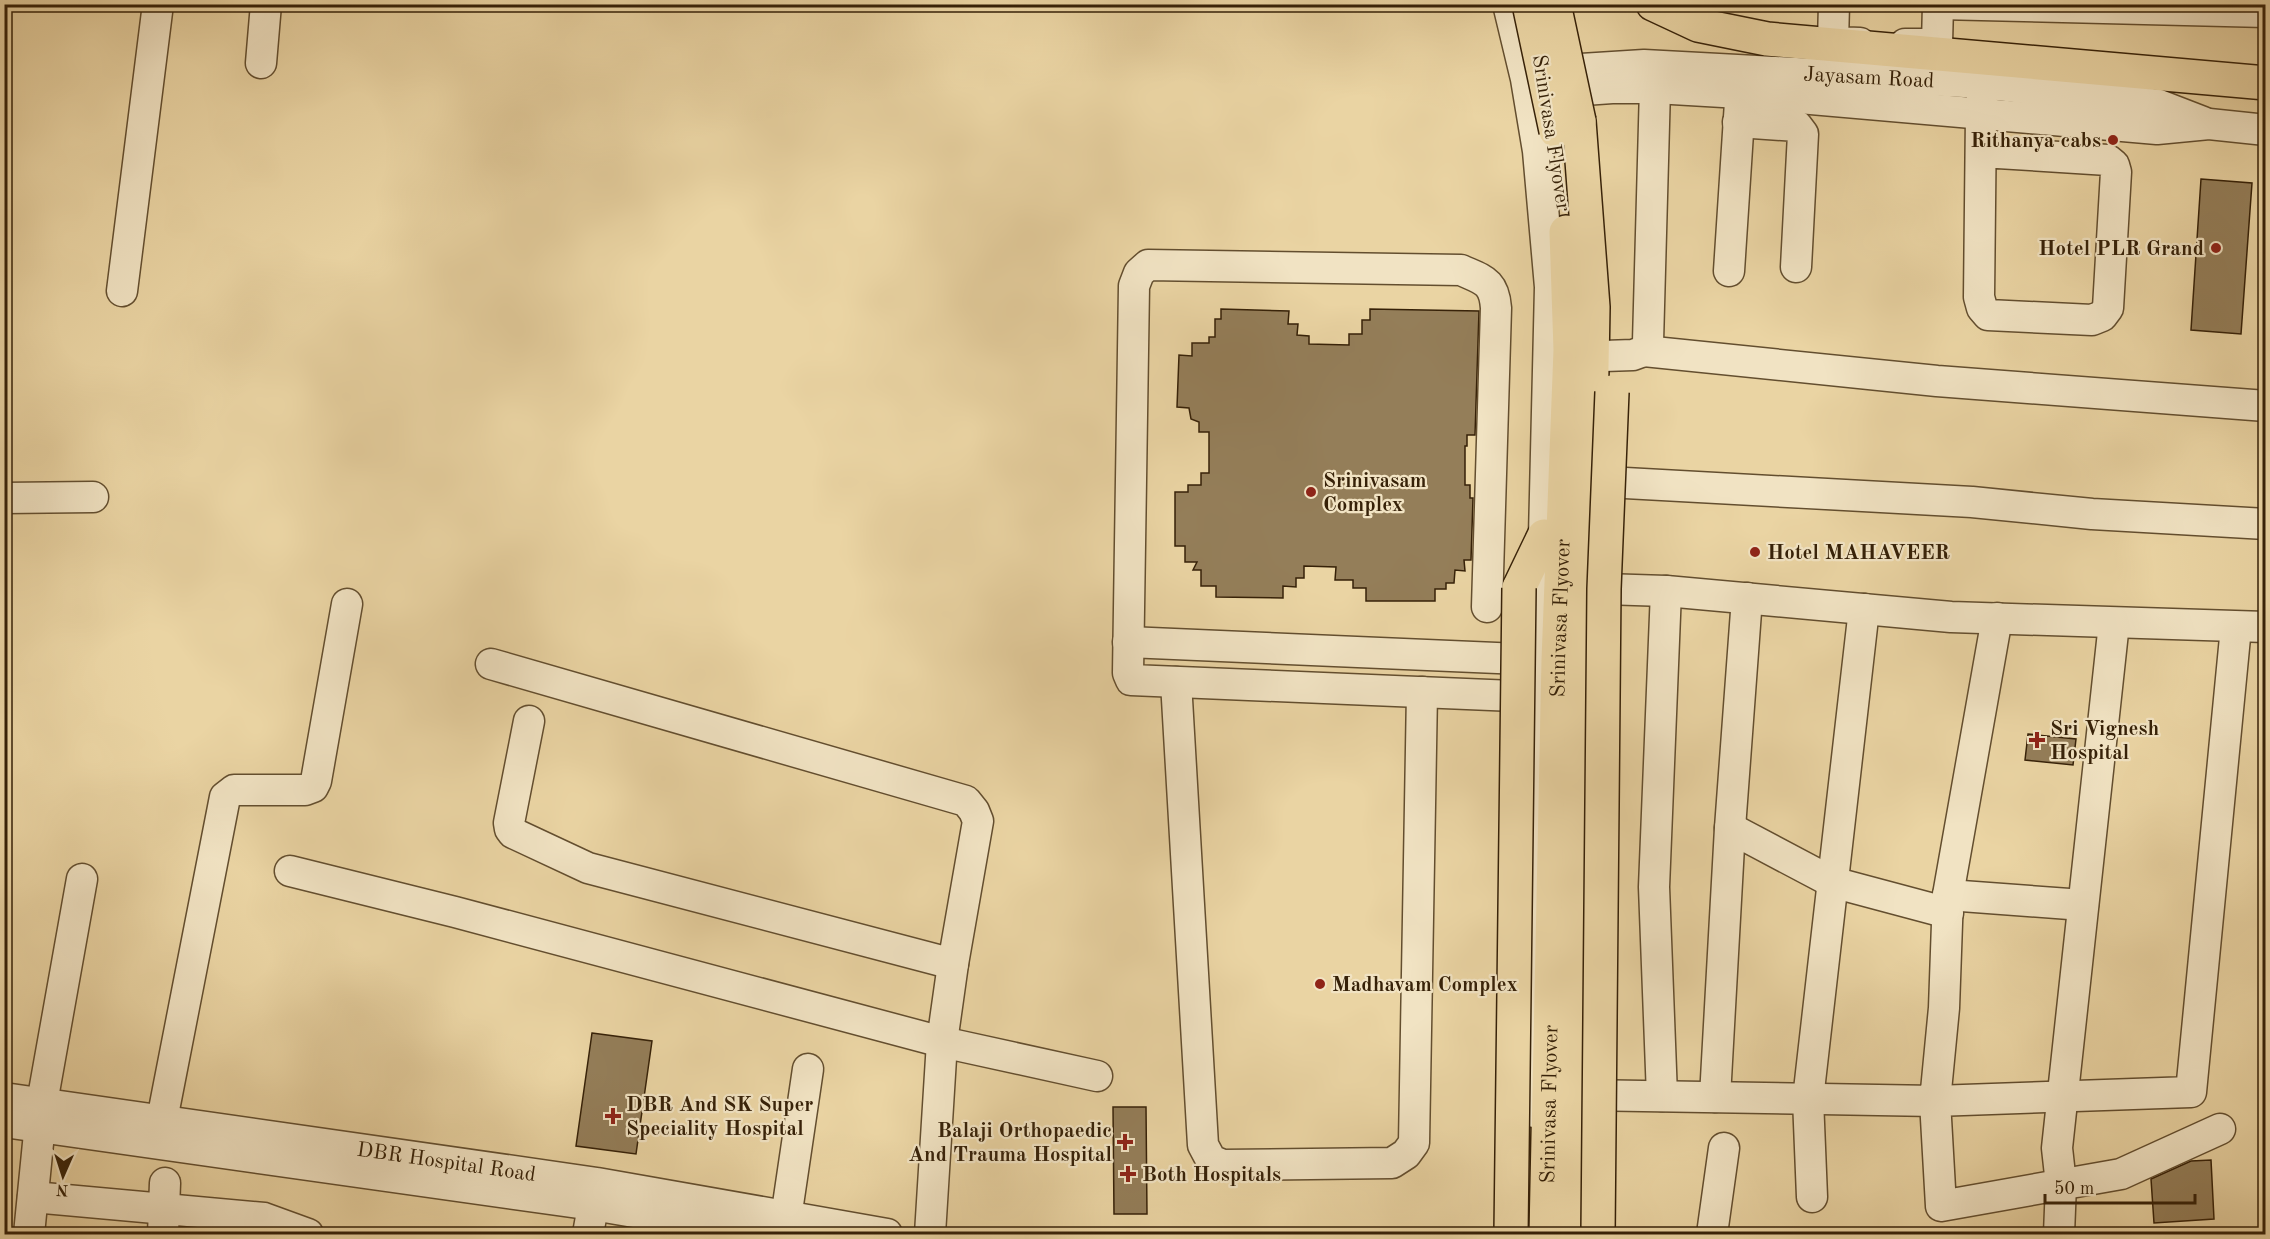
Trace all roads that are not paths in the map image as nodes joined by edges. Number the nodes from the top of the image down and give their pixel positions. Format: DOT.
graph roads {
  1 [pos="158,4"];
  2 [pos="266,4"];
  3 [pos="1508,4"];
  4 [pos="1529,4"];
  5 [pos="1554,4"];
  6 [pos="1569,4"];
  7 [pos="1653,4"];
  8 [pos="1834,4"];
  9 [pos="1939,4"];
  10 [pos="2265,12"];
  11 [pos="261,63"];
  12 [pos="1583,80"];
  13 [pos="1983,82"];
  14 [pos="2265,83"];
  15 [pos="1655,88"];
  16 [pos="1528,92"];
  17 [pos="1739,107"];
  18 [pos="1981,114"];
  19 [pos="2208,124"];
  20 [pos="2265,130"];
  21 [pos="1981,152"];
  22 [pos="1796,267"];
  23 [pos="1729,271"];
  24 [pos="122,291"];
  25 [pos="1644,351"];
  26 [pos="1607,373"];
  27 [pos="2265,406"];
  28 [pos="1607,482"];
  29 [pos="93,497"];
  30 [pos="4,498"];
  31 [pos="2265,524"];
  32 [pos="1544,536"];
  33 [pos="1604,589"];
  34 [pos="1666,591"];
  35 [pos="1747,598"];
  36 [pos="347,604"];
  37 [pos="1487,607"];
  38 [pos="1864,609"];
  39 [pos="1997,618"];
  40 [pos="2114,623"];
  41 [pos="2236,627"];
  42 [pos="2265,627"];
  43 [pos="1128,642"];
  44 [pos="1300,650"];
  45 [pos="1541,660"];
  46 [pos="491,664"];
  47 [pos="1176,682"];
  48 [pos="1300,687"];
  49 [pos="1422,692"];
  50 [pos="1539,697"];
  51 [pos="529,721"];
  52 [pos="1730,828"];
  53 [pos="290,871"];
  54 [pos="82,879"];
  55 [pos="1832,882"];
  56 [pos="1948,904"];
  57 [pos="2083,905"];
  58 [pos="953,964"];
  59 [pos="942,1042"];
  60 [pos="808,1069"];
  61 [pos="1097,1076"];
  62 [pos="1582,1095"];
  63 [pos="1662,1096"];
  64 [pos="2062,1096"];
  65 [pos="1715,1097"];
  66 [pos="4,1098"];
  67 [pos="1808,1099"];
  68 [pos="1935,1101"];
  69 [pos="41,1115"];
  70 [pos="162,1120"];
  71 [pos="4,1122"];
  72 [pos="2220,1129"];
  73 [pos="1724,1148"];
  74 [pos="2061,1184"];
  75 [pos="595,1194"];
  76 [pos="33,1197"];
  77 [pos="1812,1197"];
  78 [pos="164,1209"];
  79 [pos="775,1226"];
  80 [pos="29,1234"];
  81 [pos="308,1234"];
  82 [pos="588,1234"];
  83 [pos="887,1234"];
  84 [pos="930,1234"];
  85 [pos="1511,1234"];
  86 [pos="1530,1234"];
  87 [pos="1546,1234"];
  88 [pos="1570,1234"];
  89 [pos="1581,1234"];
  90 [pos="1598,1234"];
  91 [pos="1712,1234"];
  92 [pos="2059,1234"];
  1 -- 24 [label="street"];
  2 -- 11 [label="street"];
  3 -- 16 [label="street"];
  4 -- 87 [label="main road, Srinivasa Flyover, bridge"];
  5 -- 88 [label="main road, Srinivasa Flyover, bridge"];
  6 -- 12 [label="street"];
  7 -- 14 [label="main road"];
  8 -- 9 [label="street"];
  9 -- 10 [label="street"];
  12 -- 13 [label="street, Jayasam Road"];
  12 -- 15 [label="street, Jayasam Road"];
  12 -- 16 [label="street, Jayasam Road"];
  12 -- 26 [label="street"];
  13 -- 18 [label="street"];
  13 -- 19 [label="street, Jayasam Road"];
  15 -- 17 [label="street, Jayasam Road"];
  15 -- 25 [label="street"];
  16 -- 32 [label="street"];
  17 -- 18 [label="street, Jayasam Road"];
  17 -- 22 [label="street"];
  17 -- 23 [label="street"];
  18 -- 19 [label="street, Jayasam Road"];
  18 -- 21 [label="street"];
  19 -- 20 [label="street, Jayasam Road"];
  21 -- 21 [label="street"];
  25 -- 26 [label="street"];
  25 -- 27 [label="street"];
  26 -- 28 [label="main road, bridge"];
  26 -- 62 [label="street"];
  28 -- 31 [label="street"];
  28 -- 33 [label="main road, bridge"];
  29 -- 30 [label="street"];
  32 -- 45 [label="street"];
  32 -- 85 [label="main road, bridge"];
  33 -- 34 [label="street"];
  33 -- 90 [label="main road, bridge"];
  34 -- 35 [label="street"];
  34 -- 63 [label="street"];
  35 -- 38 [label="street"];
  35 -- 52 [label="street"];
  36 -- 70 [label="street"];
  37 -- 43 [label="street"];
  38 -- 39 [label="street"];
  38 -- 55 [label="street"];
  39 -- 40 [label="street"];
  39 -- 56 [label="street"];
  40 -- 41 [label="street"];
  40 -- 57 [label="street"];
  41 -- 42 [label="street"];
  41 -- 64 [label="street"];
  43 -- 44 [label="street"];
  43 -- 47 [label="street"];
  44 -- 45 [label="street"];
  44 -- 48 [label="street"];
  45 -- 50 [label="street"];
  46 -- 58 [label="street"];
  47 -- 48 [label="street"];
  47 -- 49 [label="street"];
  48 -- 49 [label="street"];
  49 -- 50 [label="street"];
  50 -- 86 [label="street"];
  51 -- 58 [label="street"];
  52 -- 55 [label="street"];
  52 -- 65 [label="street"];
  53 -- 59 [label="street"];
  54 -- 69 [label="street"];
  55 -- 56 [label="street"];
  55 -- 67 [label="street"];
  56 -- 57 [label="street"];
  56 -- 68 [label="street"];
  57 -- 64 [label="street"];
  58 -- 59 [label="street"];
  59 -- 61 [label="street"];
  59 -- 84 [label="street"];
  60 -- 79 [label="street"];
  62 -- 63 [label="street"];
  62 -- 89 [label="street"];
  63 -- 65 [label="street"];
  64 -- 68 [label="street"];
  64 -- 74 [label="street"];
  65 -- 67 [label="street"];
  66 -- 69 [label="street, DBR Hospital Road"];
  67 -- 68 [label="street"];
  67 -- 77 [label="street"];
  68 -- 74 [label="street"];
  69 -- 70 [label="street, DBR Hospital Road"];
  69 -- 71 [label="street, DBR Hospital Road"];
  69 -- 75 [label="street, DBR Hospital Road"];
  69 -- 76 [label="street"];
  70 -- 75 [label="street, DBR Hospital Road"];
  72 -- 74 [label="street"];
  73 -- 91 [label="street"];
  74 -- 92 [label="street"];
  75 -- 79 [label="street, DBR Hospital Road"];
  75 -- 82 [label="street"];
  76 -- 78 [label="street"];
  76 -- 80 [label="street"];
  78 -- 81 [label="street"];
  79 -- 83 [label="street, DBR Hospital Road"];
}
